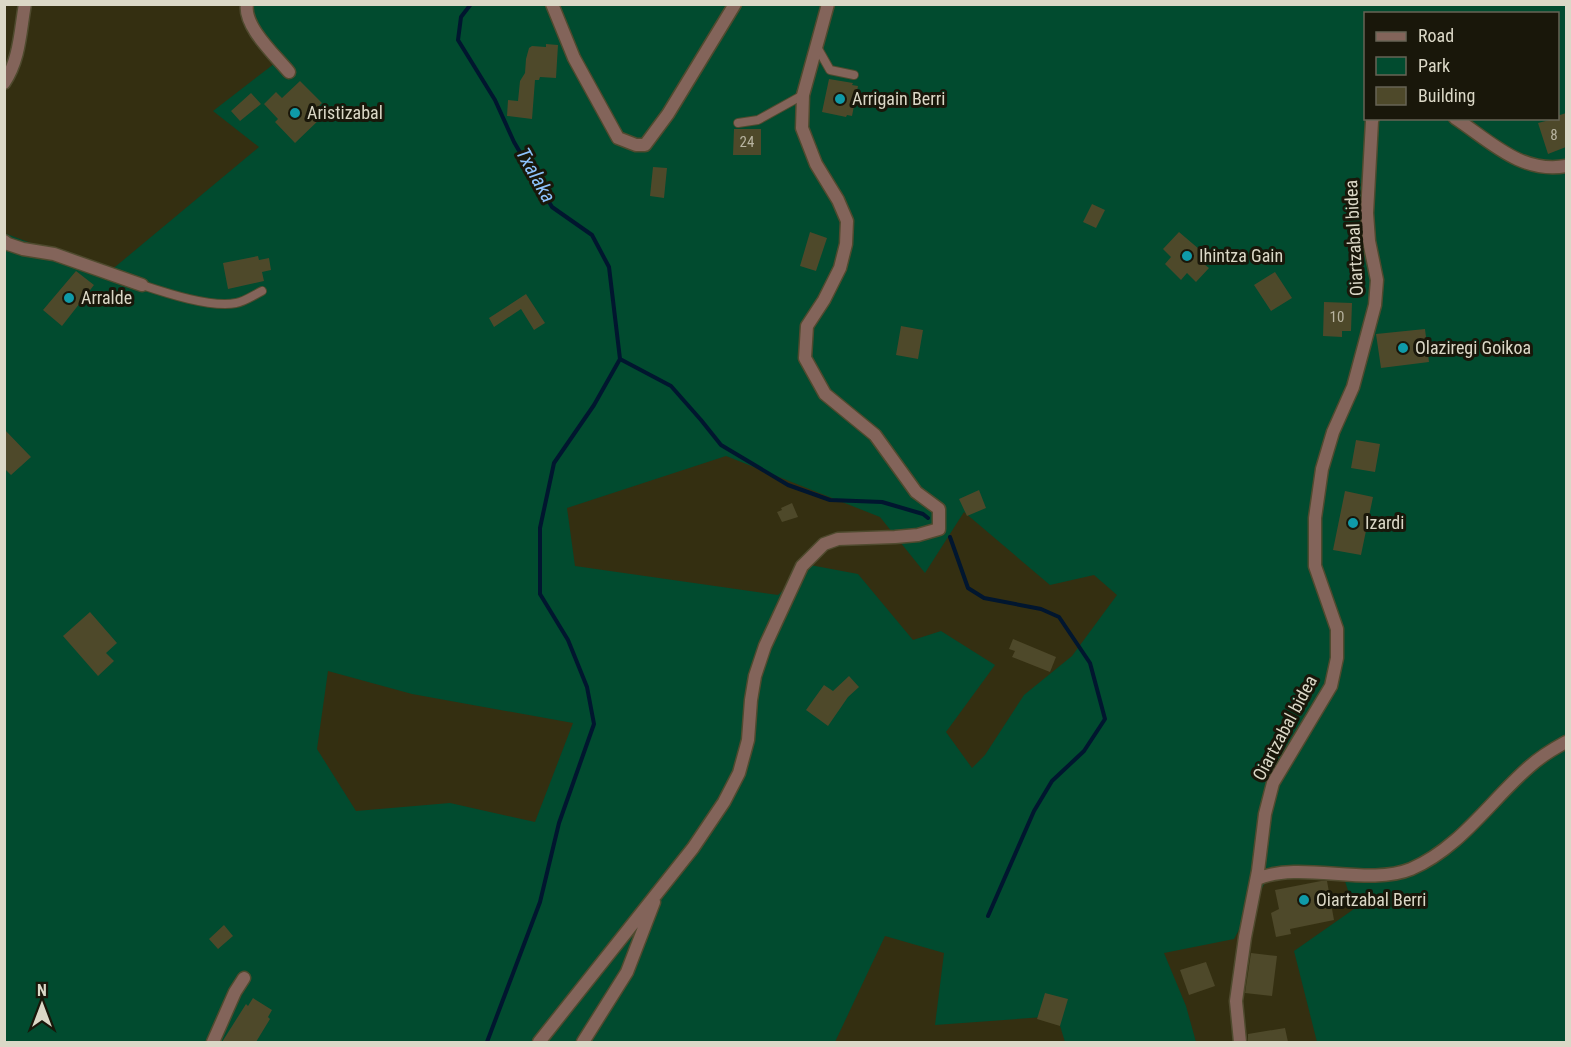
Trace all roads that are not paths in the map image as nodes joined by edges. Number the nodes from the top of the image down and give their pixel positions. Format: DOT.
graph roads {
  1 [pos="25,4"];
  2 [pos="247,4"];
  3 [pos="552,4"];
  4 [pos="735,4"];
  5 [pos="828,4"];
  6 [pos="817,47"];
  7 [pos="289,72"];
  8 [pos="854,75"];
  9 [pos="4,83"];
  10 [pos="803,95"];
  11 [pos="1373,120"];
  12 [pos="1458,120"];
  13 [pos="738,123"];
  14 [pos="1566,166"];
  15 [pos="6,244"];
  16 [pos="142,285"];
  17 [pos="262,291"];
  18 [pos="1566,742"];
  19 [pos="1257,879"];
  20 [pos="657,893"];
  21 [pos="244,978"];
  22 [pos="213,1042"];
  23 [pos="539,1042"];
  24 [pos="583,1042"];
  25 [pos="1240,1042"];
  1 -- 9 [label="street"];
  2 -- 7 [label="street"];
  3 -- 4 [label="street"];
  5 -- 6 [label="street"];
  6 -- 8 [label="lane"];
  6 -- 10 [label="street"];
  10 -- 13 [label="lane"];
  10 -- 20 [label="street"];
  11 -- 19 [label="street, Oiartzabal bidea"];
  12 -- 14 [label="street"];
  15 -- 16 [label="street"];
  16 -- 17 [label="lane"];
  18 -- 19 [label="street"];
  19 -- 25 [label="street, Oiartzabal bidea"];
  20 -- 23 [label="street"];
  20 -- 24 [label="street"];
  21 -- 22 [label="street"];
}
